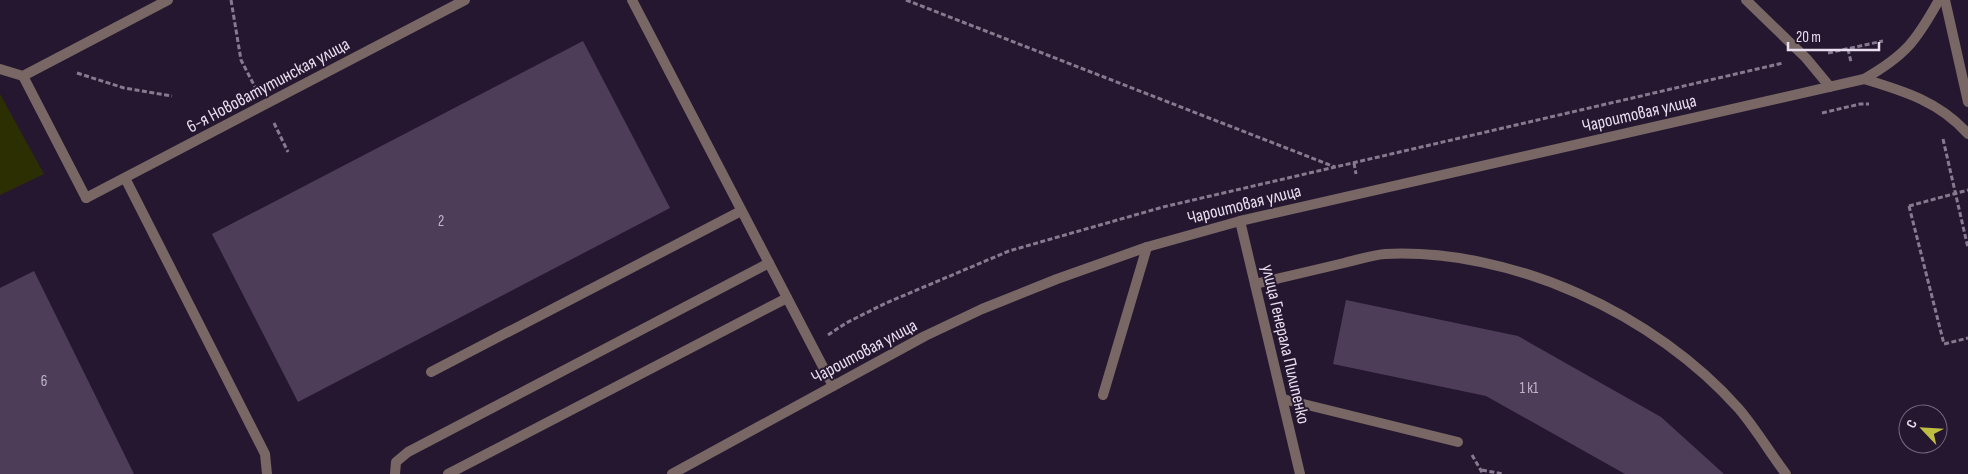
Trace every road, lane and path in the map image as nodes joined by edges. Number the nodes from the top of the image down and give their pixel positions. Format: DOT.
graph roads {
  1 [pos="168,0"];
  2 [pos="231,0"];
  3 [pos="465,0"];
  4 [pos="632,0"];
  5 [pos="906,0"];
  6 [pos="1746,0"];
  7 [pos="1939,0"];
  8 [pos="1944,0"];
  9 [pos="1889,39"];
  10 [pos="1806,58"];
  11 [pos="241,60"];
  12 [pos="51,61"];
  13 [pos="0,69"];
  14 [pos="23,76"];
  15 [pos="1864,79"];
  16 [pos="1830,87"];
  17 [pos="172,96"];
  18 [pos="1968,102"];
  19 [pos="1968,134"];
  20 [pos="1943,138"];
  21 [pos="1335,167"];
  22 [pos="125,178"];
  23 [pos="1968,190"];
  24 [pos="741,211"];
  25 [pos="1240,221"];
  26 [pos="1147,247"];
  27 [pos="1968,248"];
  28 [pos="769,263"];
  29 [pos="1255,284"];
  30 [pos="787,298"];
  31 [pos="1968,338"];
  32 [pos="812,346"];
  33 [pos="431,372"];
  34 [pos="833,386"];
  35 [pos="1103,395"];
  36 [pos="1283,399"];
  37 [pos="1458,442"];
  38 [pos="267,474"];
  39 [pos="395,474"];
  40 [pos="448,474"];
  41 [pos="672,474"];
  42 [pos="1300,474"];
  43 [pos="1483,474"];
  44 [pos="1503,474"];
  45 [pos="1786,474"];
  1 -- 12 [label="street"];
  2 -- 11 [label="path"];
  3 -- 22 [label="street, 6-я Нововатутинская улица"];
  4 -- 24 [label="street"];
  5 -- 21 [label="path"];
  6 -- 10 [label="street"];
  7 -- 15 [label="street, Чароитовая улица"];
  8 -- 18 [label="street"];
  9 -- 10 [label="path"];
  10 -- 16 [label="street"];
  10 -- 21 [label="path"];
  12 -- 14 [label="street"];
  12 -- 17 [label="path"];
  13 -- 14 [label="street"];
  14 -- 22 [label="street, 6-я Нововатутинская улица"];
  15 -- 16 [label="street, Чароитовая улица"];
  15 -- 19 [label="street"];
  16 -- 25 [label="street, Чароитовая улица"];
  20 -- 27 [label="path"];
  21 -- 32 [label="path"];
  22 -- 38 [label="street"];
  23 -- 31 [label="path, bridge"];
  24 -- 28 [label="street"];
  24 -- 33 [label="street"];
  25 -- 26 [label="street, Чароитовая улица"];
  25 -- 29 [label="street, улица Генерала Пилипенко"];
  26 -- 34 [label="street, Чароитовая улица"];
  26 -- 35 [label="street"];
  28 -- 30 [label="street"];
  28 -- 39 [label="street"];
  29 -- 36 [label="street, улица Генерала Пилипенко"];
  29 -- 45 [label="street"];
  30 -- 32 [label="street"];
  30 -- 40 [label="street"];
  32 -- 34 [label="street"];
  34 -- 41 [label="street, Чароитовая улица"];
  36 -- 37 [label="street"];
  36 -- 42 [label="street, улица Генерала Пилипенко"];
  43 -- 44 [label="path"];
}
